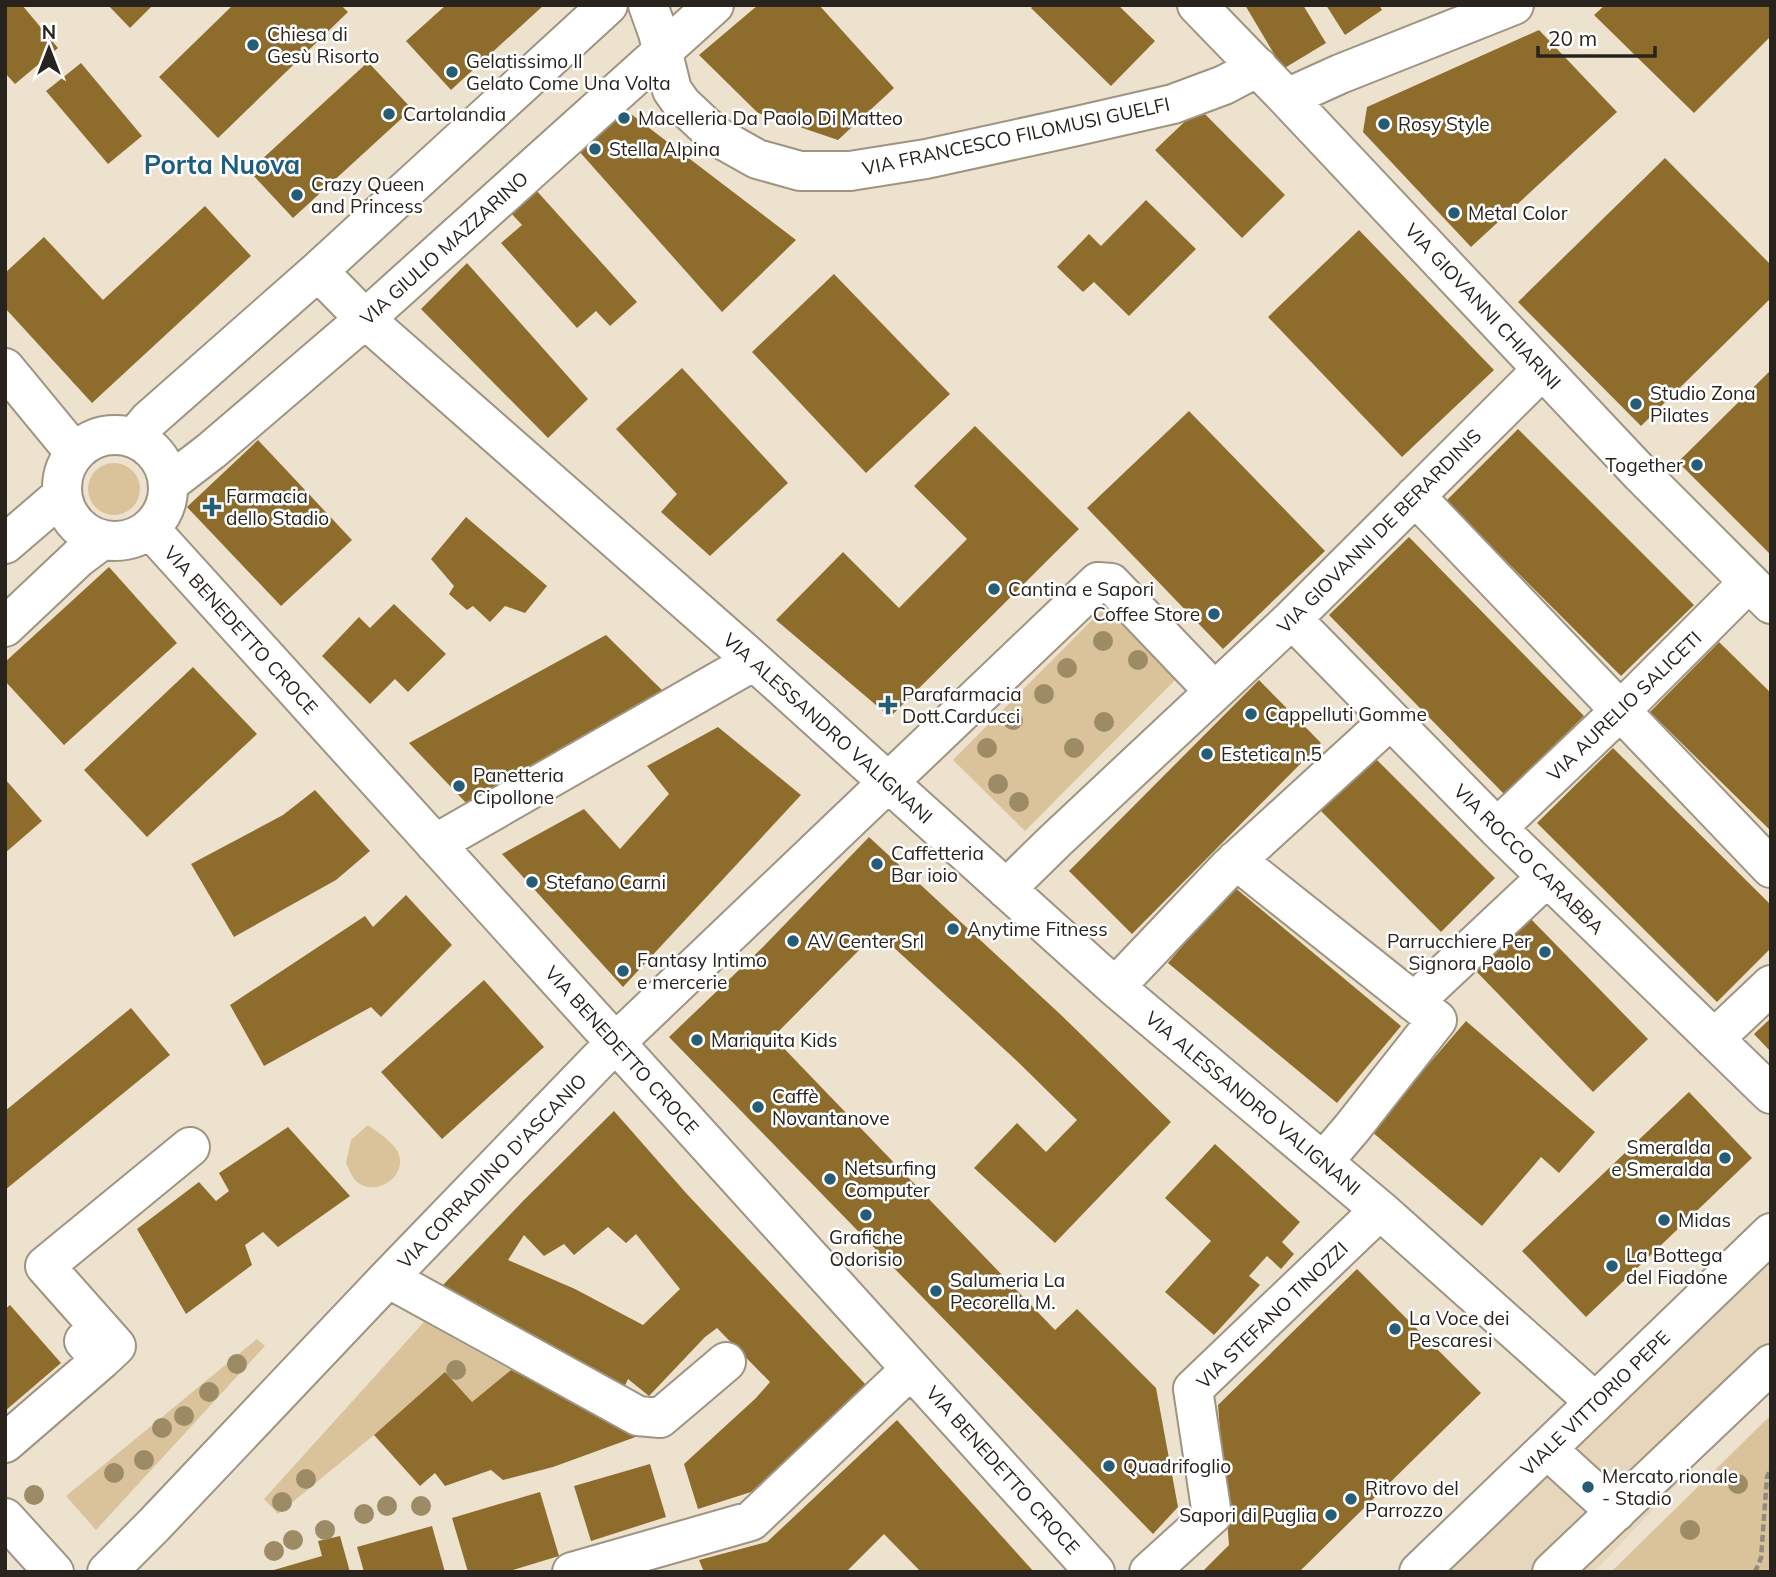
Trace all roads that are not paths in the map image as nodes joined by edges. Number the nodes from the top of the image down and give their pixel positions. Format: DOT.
graph roads {
  1 [pos="608,5"];
  2 [pos="648,5"];
  3 [pos="714,5"];
  4 [pos="1197,5"];
  5 [pos="1514,5"];
  6 [pos="662,53"];
  7 [pos="1258,67"];
  8 [pos="1287,98"];
  9 [pos="318,271"];
  10 [pos="365,318"];
  11 [pos="5,368"];
  12 [pos="1542,370"];
  13 [pos="134,438"];
  14 [pos="75,453"];
  15 [pos="168,484"];
  16 [pos="62,495"];
  17 [pos="1415,496"];
  18 [pos="150,528"];
  19 [pos="102,540"];
  20 [pos="5,544"];
  21 [pos="1760,593"];
  22 [pos="1292,619"];
  23 [pos="5,627"];
  24 [pos="754,661"];
  25 [pos="1214,691"];
  26 [pos="1621,710"];
  27 [pos="1390,720"];
  28 [pos="889,783"];
  29 [pos="1497,828"];
  30 [pos="435,844"];
  31 [pos="1237,860"];
  32 [pos="1771,868"];
  33 [pos="1546,877"];
  34 [pos="1006,889"];
  35 [pos="1771,985"];
  36 [pos="1115,987"];
  37 [pos="1414,1002"];
  38 [pos="1714,1039"];
  39 [pos="615,1043"];
  40 [pos="1771,1094"];
  41 [pos="190,1147"];
  42 [pos="1323,1162"];
  43 [pos="1380,1210"];
  44 [pos="1771,1233"];
  45 [pos="23,1272"];
  46 [pos="388,1278"];
  47 [pos="101,1360"];
  48 [pos="726,1362"];
  49 [pos="1771,1364"];
  50 [pos="911,1369"];
  51 [pos="1595,1402"];
  52 [pos="5,1443"];
  53 [pos="1546,1450"];
  54 [pos="1616,1512"];
  55 [pos="5,1518"];
  56 [pos="54,1572"];
  57 [pos="107,1572"];
  58 [pos="572,1572"];
  59 [pos="1095,1572"];
  60 [pos="1149,1572"];
  61 [pos="1419,1572"];
  62 [pos="1552,1572"];
  1 -- 9 [label="street"];
  2 -- 6 [label="street, VIA FRANCESCO FILOMUSI GUELFI"];
  3 -- 6 [label="street, VIA GIULIO MAZZARINO"];
  4 -- 7 [label="street, VIA GIOVANNI CHIARINI"];
  5 -- 8 [label="street"];
  6 -- 7 [label="street, VIA FRANCESCO FILOMUSI GUELFI"];
  6 -- 10 [label="street, VIA GIULIO MAZZARINO"];
  7 -- 8 [label="street, VIA GIOVANNI CHIARINI"];
  8 -- 12 [label="street, VIA GIOVANNI CHIARINI"];
  9 -- 10 [label="street, VIA ALESSANDRO VALIGNANI"];
  9 -- 13 [label="street"];
  10 -- 15 [label="street, VIA GIULIO MAZZARINO"];
  10 -- 24 [label="street, VIA ALESSANDRO VALIGNANI"];
  11 -- 14 [label="street"];
  12 -- 17 [label="street, VIA GIOVANNI DE BERARDINIS"];
  12 -- 21 [label="street, VIA GIOVANNI CHIARINI"];
  13 -- 14 [label="street"];
  13 -- 15 [label="street"];
  14 -- 16 [label="street"];
  15 -- 18 [label="street"];
  16 -- 19 [label="street"];
  16 -- 20 [label="street"];
  17 -- 22 [label="street, VIA GIOVANNI DE BERARDINIS"];
  17 -- 26 [label="street"];
  18 -- 19 [label="street"];
  18 -- 30 [label="street, VIA BENEDETTO CROCE"];
  19 -- 23 [label="street"];
  21 -- 26 [label="street, VIA AURELIO SALICETI"];
  22 -- 25 [label="street, VIA GIOVANNI DE BERARDINIS"];
  22 -- 27 [label="street, VIA ROCCO CARABBA"];
  24 -- 28 [label="street, VIA ALESSANDRO VALIGNANI"];
  24 -- 30 [label="street"];
  25 -- 28 [label="street, VIA CORRADINO D'ASCANIO"];
  25 -- 34 [label="street, VIA GIOVANNI DE BERARDINIS"];
  26 -- 29 [label="street, VIA AURELIO SALICETI"];
  26 -- 32 [label="street"];
  27 -- 29 [label="street, VIA ROCCO CARABBA"];
  27 -- 31 [label="street"];
  28 -- 34 [label="street, VIA ALESSANDRO VALIGNANI"];
  28 -- 39 [label="street, VIA CORRADINO D'ASCANIO"];
  29 -- 33 [label="street, VIA ROCCO CARABBA"];
  30 -- 39 [label="street, VIA BENEDETTO CROCE"];
  31 -- 36 [label="street"];
  31 -- 37 [label="street"];
  33 -- 37 [label="street"];
  33 -- 38 [label="street, VIA ROCCO CARABBA"];
  34 -- 36 [label="street, VIA ALESSANDRO VALIGNANI"];
  35 -- 38 [label="street"];
  36 -- 42 [label="street, VIA ALESSANDRO VALIGNANI"];
  37 -- 42 [label="street"];
  38 -- 40 [label="street, VIA ROCCO CARABBA"];
  39 -- 46 [label="street, VIA CORRADINO D'ASCANIO"];
  39 -- 50 [label="street, VIA BENEDETTO CROCE"];
  41 -- 47 [label="street"];
  42 -- 43 [label="street, VIA ALESSANDRO VALIGNANI"];
  43 -- 51 [label="street, VIA ALESSANDRO VALIGNANI"];
  43 -- 60 [label="street, VIA STEFANO TINOZZI"];
  44 -- 51 [label="street, VIALE VITTORIO PEPE"];
  45 -- 47 [label="street"];
  46 -- 48 [label="street"];
  46 -- 57 [label="street, VIA CORRADINO D'ASCANIO"];
  47 -- 52 [label="street"];
  49 -- 54 [label="street"];
  50 -- 58 [label="street"];
  50 -- 59 [label="street, VIA BENEDETTO CROCE"];
  51 -- 53 [label="street, VIALE VITTORIO PEPE"];
  53 -- 54 [label="street"];
  53 -- 61 [label="street, VIALE VITTORIO PEPE"];
  54 -- 62 [label="street"];
  55 -- 56 [label="street"];
}
